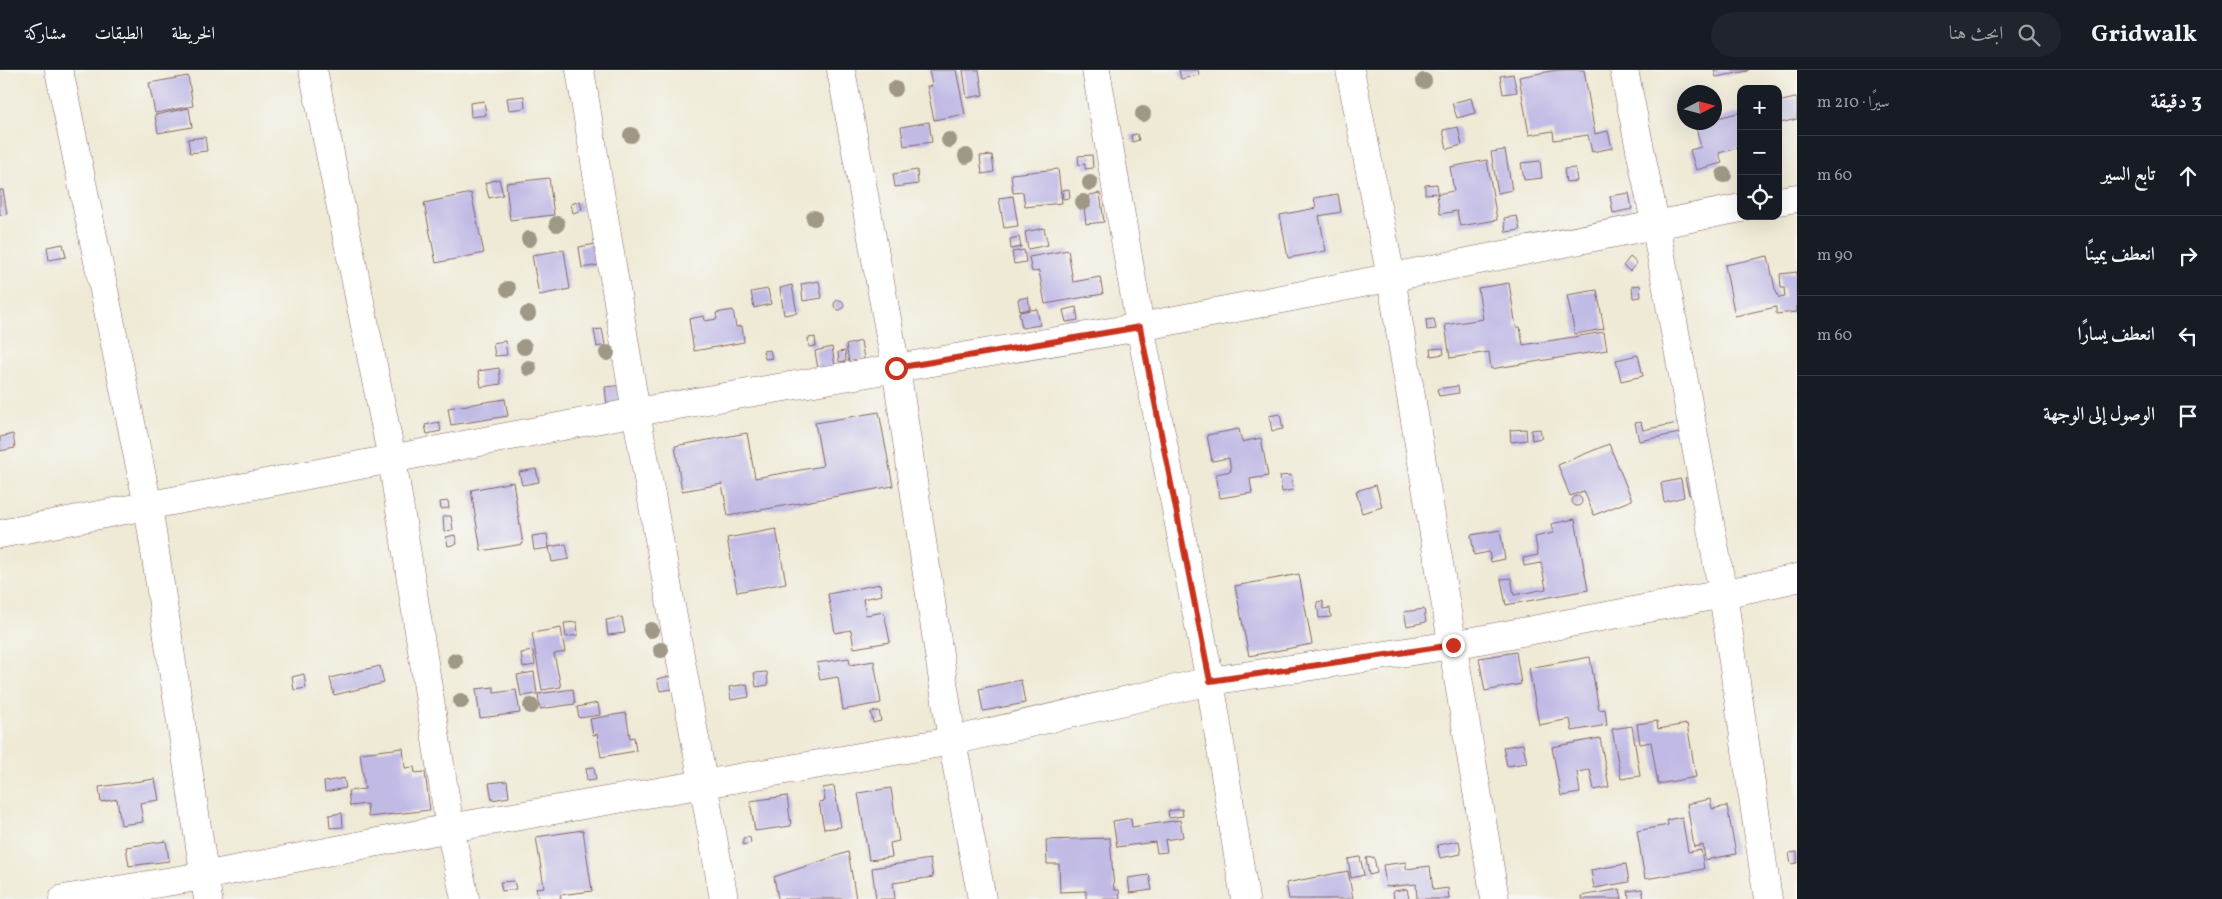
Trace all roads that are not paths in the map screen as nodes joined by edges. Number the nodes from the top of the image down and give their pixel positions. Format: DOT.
graph roads {
  1 [pos="59,70"];
  2 [pos="313,70"];
  3 [pos="580,70"];
  4 [pos="841,70"];
  5 [pos="1096,70"];
  6 [pos="1350,70"];
  7 [pos="1624,70"];
  8 [pos="1797,198"];
  9 [pos="1782,200"];
  10 [pos="1737,209"];
  11 [pos="1655,223"];
  12 [pos="1391,277"];
  13 [pos="1140,327"];
  14 [pos="896,368"];
  15 [pos="636,412"];
  16 [pos="392,459"];
  17 [pos="148,506"];
  18 [pos="0,534"];
  19 [pos="1797,578"];
  20 [pos="1723,594"];
  21 [pos="1453,645"];
  22 [pos="1210,681"];
  23 [pos="952,741"];
  24 [pos="704,784"];
  25 [pos="450,828"];
  26 [pos="205,888"];
  27 [pos="63,899"];
  28 [pos="465,899"];
  29 [pos="724,899"];
  30 [pos="982,899"];
  31 [pos="1245,899"];
  32 [pos="1495,899"];
  33 [pos="1768,899"];
  1 -- 17 [label="street"];
  2 -- 16 [label="street"];
  3 -- 15 [label="street"];
  4 -- 14 [label="street"];
  5 -- 13 [label="street"];
  6 -- 12 [label="street"];
  7 -- 11 [label="street"];
  8 -- 9 [label="street"];
  10 -- 11 [label="street"];
  11 -- 12 [label="street"];
  11 -- 20 [label="street"];
  12 -- 13 [label="street"];
  12 -- 21 [label="street"];
  13 -- 14 [label="street"];
  13 -- 22 [label="street"];
  14 -- 15 [label="street"];
  14 -- 23 [label="street"];
  15 -- 16 [label="street"];
  15 -- 24 [label="street"];
  16 -- 17 [label="street"];
  16 -- 25 [label="street"];
  17 -- 18 [label="street"];
  17 -- 26 [label="street"];
  19 -- 20 [label="street"];
  20 -- 21 [label="street"];
  20 -- 33 [label="street"];
  21 -- 22 [label="street"];
  21 -- 32 [label="street"];
  22 -- 23 [label="street"];
  22 -- 31 [label="street"];
  23 -- 24 [label="street"];
  23 -- 30 [label="street"];
  24 -- 25 [label="street"];
  24 -- 29 [label="street"];
  25 -- 26 [label="street"];
  25 -- 28 [label="street"];
  26 -- 27 [label="street"];
}
